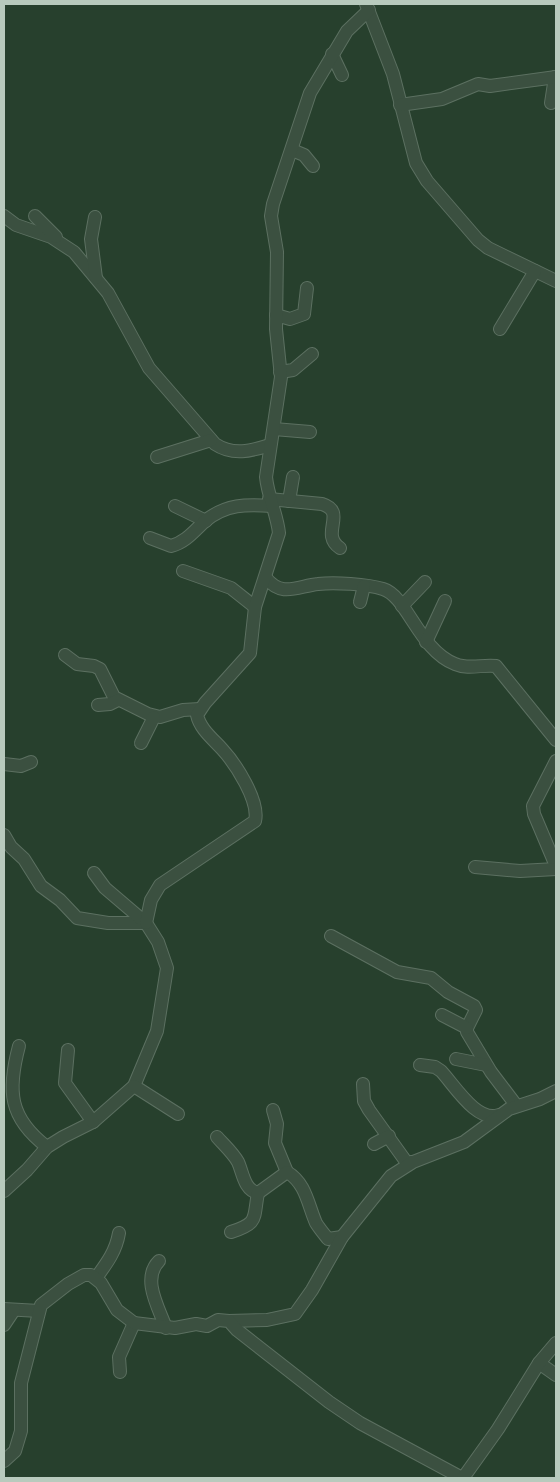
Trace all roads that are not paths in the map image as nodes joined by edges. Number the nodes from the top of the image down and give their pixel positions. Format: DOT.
graph roads {
  1 [pos="368,7"];
  2 [pos="332,54"];
  3 [pos="342,74"];
  4 [pos="556,77"];
  5 [pos="552,103"];
  6 [pos="400,104"];
  7 [pos="292,150"];
  8 [pos="313,166"];
  9 [pos="4,216"];
  10 [pos="35,216"];
  11 [pos="95,217"];
  12 [pos="62,242"];
  13 [pos="535,271"];
  14 [pos="96,278"];
  15 [pos="556,281"];
  16 [pos="307,288"];
  17 [pos="276,316"];
  18 [pos="500,329"];
  19 [pos="312,354"];
  20 [pos="280,372"];
  21 [pos="274,429"];
  22 [pos="310,432"];
  23 [pos="211,440"];
  24 [pos="270,445"];
  25 [pos="157,457"];
  26 [pos="292,477"];
  27 [pos="289,501"];
  28 [pos="270,502"];
  29 [pos="174,506"];
  30 [pos="206,520"];
  31 [pos="150,538"];
  32 [pos="340,548"];
  33 [pos="183,571"];
  34 [pos="266,578"];
  35 [pos="425,582"];
  36 [pos="364,586"];
  37 [pos="445,601"];
  38 [pos="360,602"];
  39 [pos="402,606"];
  40 [pos="255,607"];
  41 [pos="426,642"];
  42 [pos="65,655"];
  43 [pos="118,700"];
  44 [pos="98,705"];
  45 [pos="200,709"];
  46 [pos="154,717"];
  47 [pos="556,740"];
  48 [pos="141,743"];
  49 [pos="556,761"];
  50 [pos="31,762"];
  51 [pos="4,764"];
  52 [pos="4,835"];
  53 [pos="475,867"];
  54 [pos="556,868"];
  55 [pos="94,872"];
  56 [pos="146,923"];
  57 [pos="331,936"];
  58 [pos="442,1015"];
  59 [pos="467,1028"];
  60 [pos="19,1046"];
  61 [pos="68,1050"];
  62 [pos="456,1059"];
  63 [pos="486,1064"];
  64 [pos="420,1065"];
  65 [pos="363,1084"];
  66 [pos="134,1086"];
  67 [pos="556,1091"];
  68 [pos="8,1094"];
  69 [pos="516,1105"];
  70 [pos="273,1110"];
  71 [pos="178,1114"];
  72 [pos="502,1114"];
  73 [pos="93,1122"];
  74 [pos="388,1136"];
  75 [pos="218,1137"];
  76 [pos="374,1144"];
  77 [pos="47,1147"];
  78 [pos="411,1162"];
  79 [pos="287,1172"];
  80 [pos="4,1191"];
  81 [pos="258,1193"];
  82 [pos="231,1232"];
  83 [pos="118,1233"];
  84 [pos="342,1237"];
  85 [pos="159,1261"];
  86 [pos="96,1278"];
  87 [pos="9,1309"];
  88 [pos="39,1311"];
  89 [pos="228,1321"];
  90 [pos="134,1323"];
  91 [pos="4,1324"];
  92 [pos="166,1328"];
  93 [pos="556,1342"];
  94 [pos="539,1363"];
  95 [pos="120,1372"];
  96 [pos="556,1375"];
  97 [pos="4,1461"];
  98 [pos="465,1477"];
  1 -- 2 [label="street"];
  1 -- 6 [label="street"];
  2 -- 3 [label="street"];
  2 -- 7 [label="street"];
  4 -- 5 [label="street"];
  4 -- 6 [label="street"];
  6 -- 13 [label="street"];
  7 -- 8 [label="street"];
  7 -- 17 [label="street"];
  9 -- 12 [label="street"];
  10 -- 12 [label="street"];
  11 -- 14 [label="street"];
  12 -- 14 [label="street"];
  13 -- 15 [label="street"];
  13 -- 18 [label="street"];
  14 -- 23 [label="street"];
  16 -- 17 [label="street"];
  17 -- 20 [label="street"];
  19 -- 20 [label="street"];
  20 -- 21 [label="street"];
  21 -- 22 [label="street"];
  21 -- 24 [label="street"];
  23 -- 24 [label="street"];
  23 -- 25 [label="street"];
  24 -- 28 [label="street"];
  26 -- 27 [label="street"];
  27 -- 28 [label="street"];
  27 -- 32 [label="street"];
  28 -- 30 [label="street"];
  28 -- 34 [label="street"];
  29 -- 30 [label="street"];
  30 -- 31 [label="street"];
  33 -- 40 [label="street"];
  34 -- 36 [label="street"];
  34 -- 40 [label="street"];
  35 -- 39 [label="street"];
  36 -- 38 [label="street"];
  36 -- 39 [label="street"];
  37 -- 41 [label="street"];
  39 -- 41 [label="street"];
  40 -- 45 [label="street"];
  41 -- 47 [label="street"];
  42 -- 43 [label="street"];
  43 -- 44 [label="street"];
  43 -- 46 [label="street"];
  45 -- 46 [label="street"];
  45 -- 56 [label="street"];
  46 -- 48 [label="street"];
  49 -- 54 [label="street"];
  50 -- 51 [label="street"];
  52 -- 56 [label="street"];
  53 -- 54 [label="street"];
  55 -- 56 [label="street"];
  56 -- 66 [label="street"];
  57 -- 59 [label="street"];
  58 -- 59 [label="street"];
  59 -- 63 [label="street"];
  60 -- 68 [label="street"];
  61 -- 73 [label="street"];
  62 -- 63 [label="street"];
  63 -- 69 [label="street"];
  64 -- 72 [label="street"];
  65 -- 74 [label="street"];
  66 -- 71 [label="street"];
  66 -- 73 [label="street"];
  67 -- 69 [label="street"];
  68 -- 77 [label="street"];
  69 -- 72 [label="street"];
  70 -- 79 [label="street"];
  72 -- 78 [label="street"];
  73 -- 77 [label="street"];
  74 -- 76 [label="street"];
  74 -- 78 [label="street"];
  75 -- 81 [label="street"];
  77 -- 80 [label="street"];
  78 -- 84 [label="street"];
  79 -- 81 [label="street"];
  79 -- 84 [label="street"];
  81 -- 82 [label="street"];
  83 -- 86 [label="street"];
  84 -- 89 [label="street"];
  85 -- 92 [label="street"];
  86 -- 88 [label="street"];
  86 -- 90 [label="street"];
  87 -- 88 [label="street"];
  87 -- 91 [label="street"];
  88 -- 97 [label="street"];
  89 -- 92 [label="street"];
  89 -- 98 [label="street"];
  90 -- 92 [label="street"];
  90 -- 95 [label="street"];
  93 -- 94 [label="street"];
  94 -- 96 [label="street"];
  94 -- 98 [label="street"];
}
